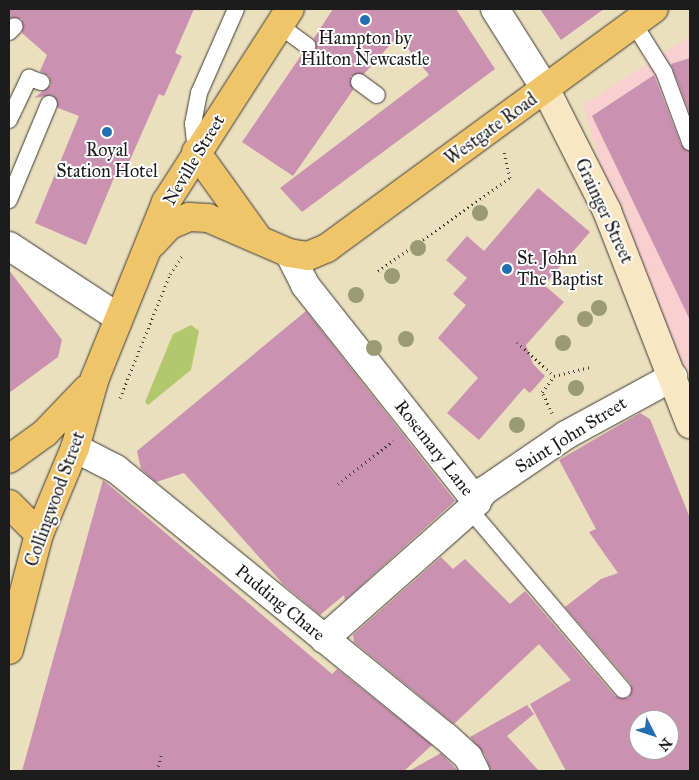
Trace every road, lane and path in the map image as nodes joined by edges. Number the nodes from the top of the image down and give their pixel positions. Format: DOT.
graph roads {
  1 [pos="236,9"];
  2 [pos="495,9"];
  3 [pos="644,16"];
  4 [pos="285,17"];
  5 [pos="308,46"];
  6 [pos="41,82"];
  7 [pos="359,82"];
  8 [pos="546,90"];
  9 [pos="377,95"];
  10 [pos="50,104"];
  11 [pos="9,120"];
  12 [pos="498,124"];
  13 [pos="690,142"];
  14 [pos="196,152"];
  15 [pos="9,200"];
  16 [pos="257,237"];
  17 [pos="190,244"];
  18 [pos="9,246"];
  19 [pos="148,249"];
  20 [pos="289,253"];
  21 [pos="378,271"];
  22 [pos="119,318"];
  23 [pos="517,342"];
  24 [pos="589,367"];
  25 [pos="554,376"];
  26 [pos="673,377"];
  27 [pos="95,378"];
  28 [pos="119,402"];
  29 [pos="690,424"];
  30 [pos="401,435"];
  31 [pos="566,435"];
  32 [pos="75,448"];
  33 [pos="9,459"];
  34 [pos="338,484"];
  35 [pos="9,504"];
  36 [pos="474,506"];
  37 [pos="39,534"];
  38 [pos="324,639"];
  39 [pos="9,650"];
  40 [pos="623,690"];
  41 [pos="161,756"];
  42 [pos="157,771"];
  43 [pos="475,771"];
  1 -- 14 [label="lane"];
  2 -- 8 [label="street, Grainger Street"];
  3 -- 8 [label="main road, Westgate Road"];
  3 -- 13 [label="lane"];
  4 -- 5 [label="lane"];
  4 -- 14 [label="main road, Neville Street"];
  6 -- 11 [label="lane"];
  7 -- 9 [label="lane"];
  8 -- 12 [label="main road, Westgate Road"];
  8 -- 26 [label="street, Grainger Street"];
  10 -- 15 [label="lane"];
  12 -- 20 [label="main road, Westgate Road"];
  12 -- 21 [label="path"];
  14 -- 16 [label="main road"];
  14 -- 19 [label="main road, Neville Street"];
  16 -- 19 [label="main road"];
  16 -- 20 [label="main road"];
  17 -- 28 [label="path"];
  18 -- 22 [label="street"];
  19 -- 22 [label="main road, Neville Street"];
  20 -- 36 [label="street, Rosemary Lane"];
  22 -- 27 [label="main road, Neville Street"];
  23 -- 25 [label="path"];
  24 -- 25 [label="path"];
  25 -- 31 [label="path"];
  26 -- 29 [label="street, Grainger Street"];
  26 -- 31 [label="street, Saint John Street"];
  27 -- 32 [label="main road, Collingwood Street"];
  27 -- 33 [label="main road"];
  30 -- 34 [label="path"];
  31 -- 36 [label="street, Saint John Street"];
  32 -- 37 [label="main road, Collingwood Street"];
  32 -- 38 [label="street, Pudding Chare"];
  35 -- 37 [label="main road"];
  36 -- 38 [label="street, Rosemary Lane"];
  36 -- 40 [label="lane"];
  37 -- 39 [label="main road, Collingwood Street"];
  38 -- 43 [label="street, Pudding Chare"];
  41 -- 42 [label="path"];
}
